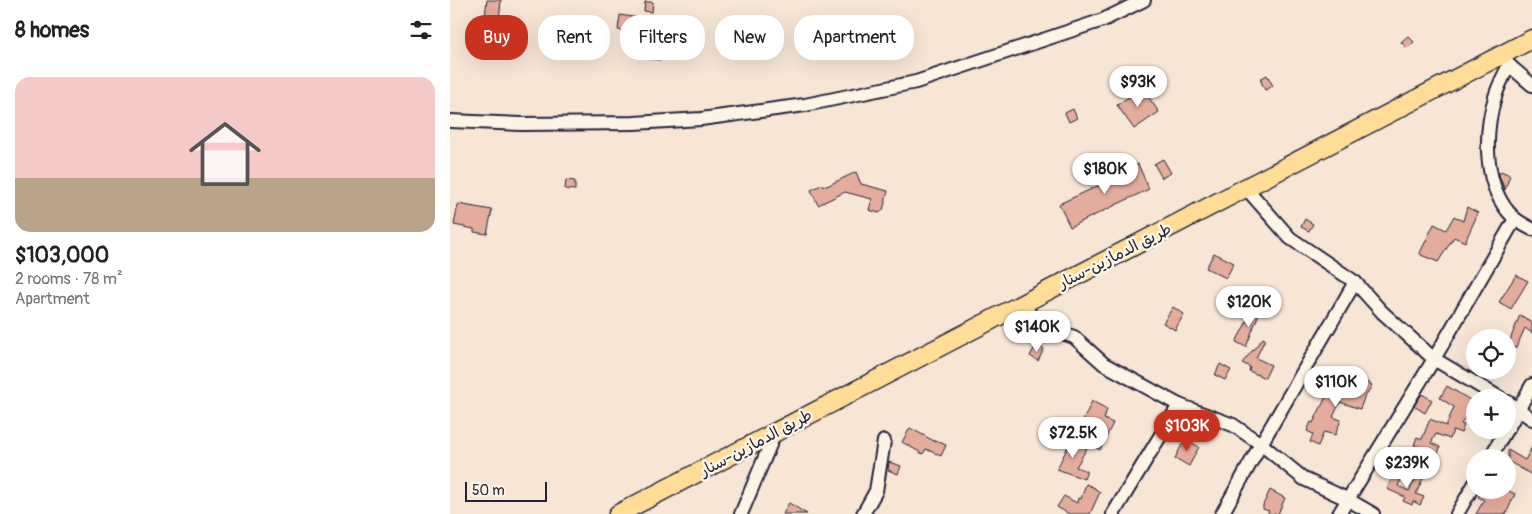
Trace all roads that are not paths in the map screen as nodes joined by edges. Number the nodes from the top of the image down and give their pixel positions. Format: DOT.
graph roads {
  1 [pos="1144,0"];
  2 [pos="1532,39"];
  3 [pos="1506,60"];
  4 [pos="1532,85"];
  5 [pos="450,121"];
  6 [pos="1246,188"];
  7 [pos="1515,219"];
  8 [pos="1532,229"];
  9 [pos="1355,282"];
  10 [pos="1023,304"];
  11 [pos="1434,359"];
  12 [pos="1532,385"];
  13 [pos="1485,389"];
  14 [pos="1179,405"];
  15 [pos="1516,407"];
  16 [pos="1519,409"];
  17 [pos="1516,414"];
  18 [pos="1532,419"];
  19 [pos="774,433"];
  20 [pos="884,441"];
  21 [pos="1261,444"];
  22 [pos="1466,498"];
  23 [pos="1347,499"];
  24 [pos="618,514"];
  25 [pos="741,514"];
  26 [pos="863,514"];
  27 [pos="1113,514"];
  28 [pos="1222,514"];
  29 [pos="1339,514"];
  30 [pos="1373,514"];
  31 [pos="1457,514"];
  1 -- 5 [label="street"];
  2 -- 3 [label="highway, طريق الدمازين-سنار"];
  3 -- 4 [label="street"];
  3 -- 6 [label="highway, طريق الدمازين-سنار"];
  3 -- 7 [label="street"];
  6 -- 9 [label="street"];
  6 -- 10 [label="highway, طريق الدمازين-سنار"];
  7 -- 8 [label="street"];
  7 -- 11 [label="street"];
  9 -- 11 [label="street"];
  9 -- 21 [label="street"];
  10 -- 14 [label="street"];
  10 -- 19 [label="highway, طريق الدمازين-سنار"];
  11 -- 13 [label="street"];
  11 -- 23 [label="street"];
  12 -- 16 [label="street"];
  14 -- 21 [label="street"];
  14 -- 27 [label="street"];
  15 -- 16 [label="street"];
  16 -- 17 [label="street"];
  16 -- 18 [label="street"];
  19 -- 24 [label="highway, طريق الدمازين-سنار"];
  19 -- 25 [label="street"];
  20 -- 26 [label="street"];
  21 -- 23 [label="street"];
  21 -- 28 [label="street"];
  22 -- 31 [label="street"];
  23 -- 29 [label="street"];
  23 -- 30 [label="street"];
}
